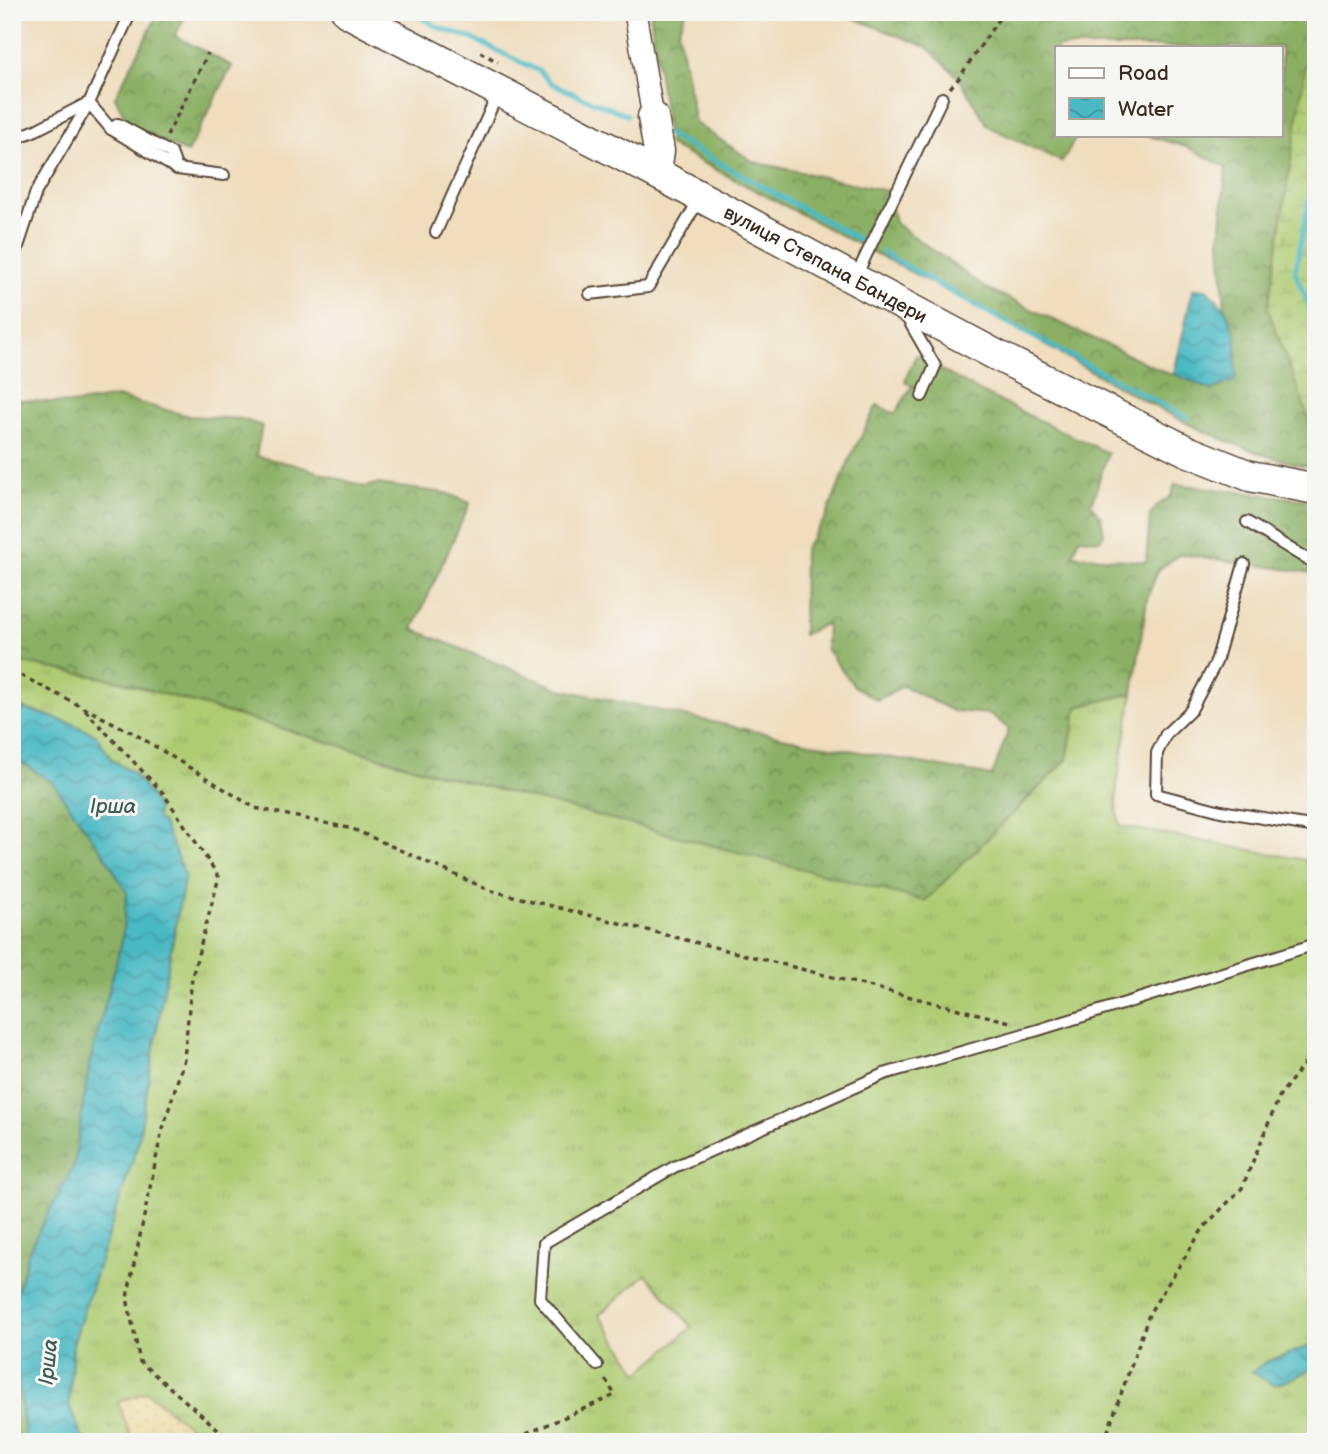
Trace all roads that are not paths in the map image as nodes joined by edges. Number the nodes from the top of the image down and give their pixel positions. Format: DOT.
graph roads {
  1 [pos="131,12"];
  2 [pos="347,12"];
  3 [pos="635,12"];
  4 [pos="498,92"];
  5 [pos="942,98"];
  6 [pos="89,103"];
  7 [pos="653,117"];
  8 [pos="111,129"];
  9 [pos="12,139"];
  10 [pos="177,169"];
  11 [pos="656,173"];
  12 [pos="224,175"];
  13 [pos="700,198"];
  14 [pos="436,232"];
  15 [pos="12,265"];
  16 [pos="855,279"];
  17 [pos="590,294"];
  18 [pos="897,302"];
  19 [pos="922,396"];
  20 [pos="1316,489"];
  21 [pos="1247,522"];
  22 [pos="1316,562"];
  23 [pos="1244,564"];
  24 [pos="1316,827"];
  25 [pos="1316,944"];
  26 [pos="597,1365"];
  1 -- 6 [label="lane"];
  2 -- 4 [label="street, вулиця Степана Бандери"];
  3 -- 7 [label="street"];
  4 -- 11 [label="street, вулиця Степана Бандери"];
  4 -- 14 [label="lane"];
  5 -- 16 [label="lane"];
  6 -- 8 [label="lane"];
  6 -- 9 [label="lane"];
  6 -- 15 [label="lane"];
  7 -- 11 [label="street"];
  8 -- 10 [label="lane"];
  8 -- 10 [label="lane"];
  10 -- 12 [label="lane"];
  11 -- 13 [label="street, вулиця Степана Бандери"];
  13 -- 16 [label="street, вулиця Степана Бандери"];
  13 -- 17 [label="lane"];
  16 -- 18 [label="street, вулиця Степана Бандери"];
  18 -- 19 [label="lane"];
  18 -- 20 [label="street, вулиця Степана Бандери"];
  21 -- 22 [label="lane"];
  23 -- 24 [label="lane"];
  25 -- 26 [label="lane"];
}
